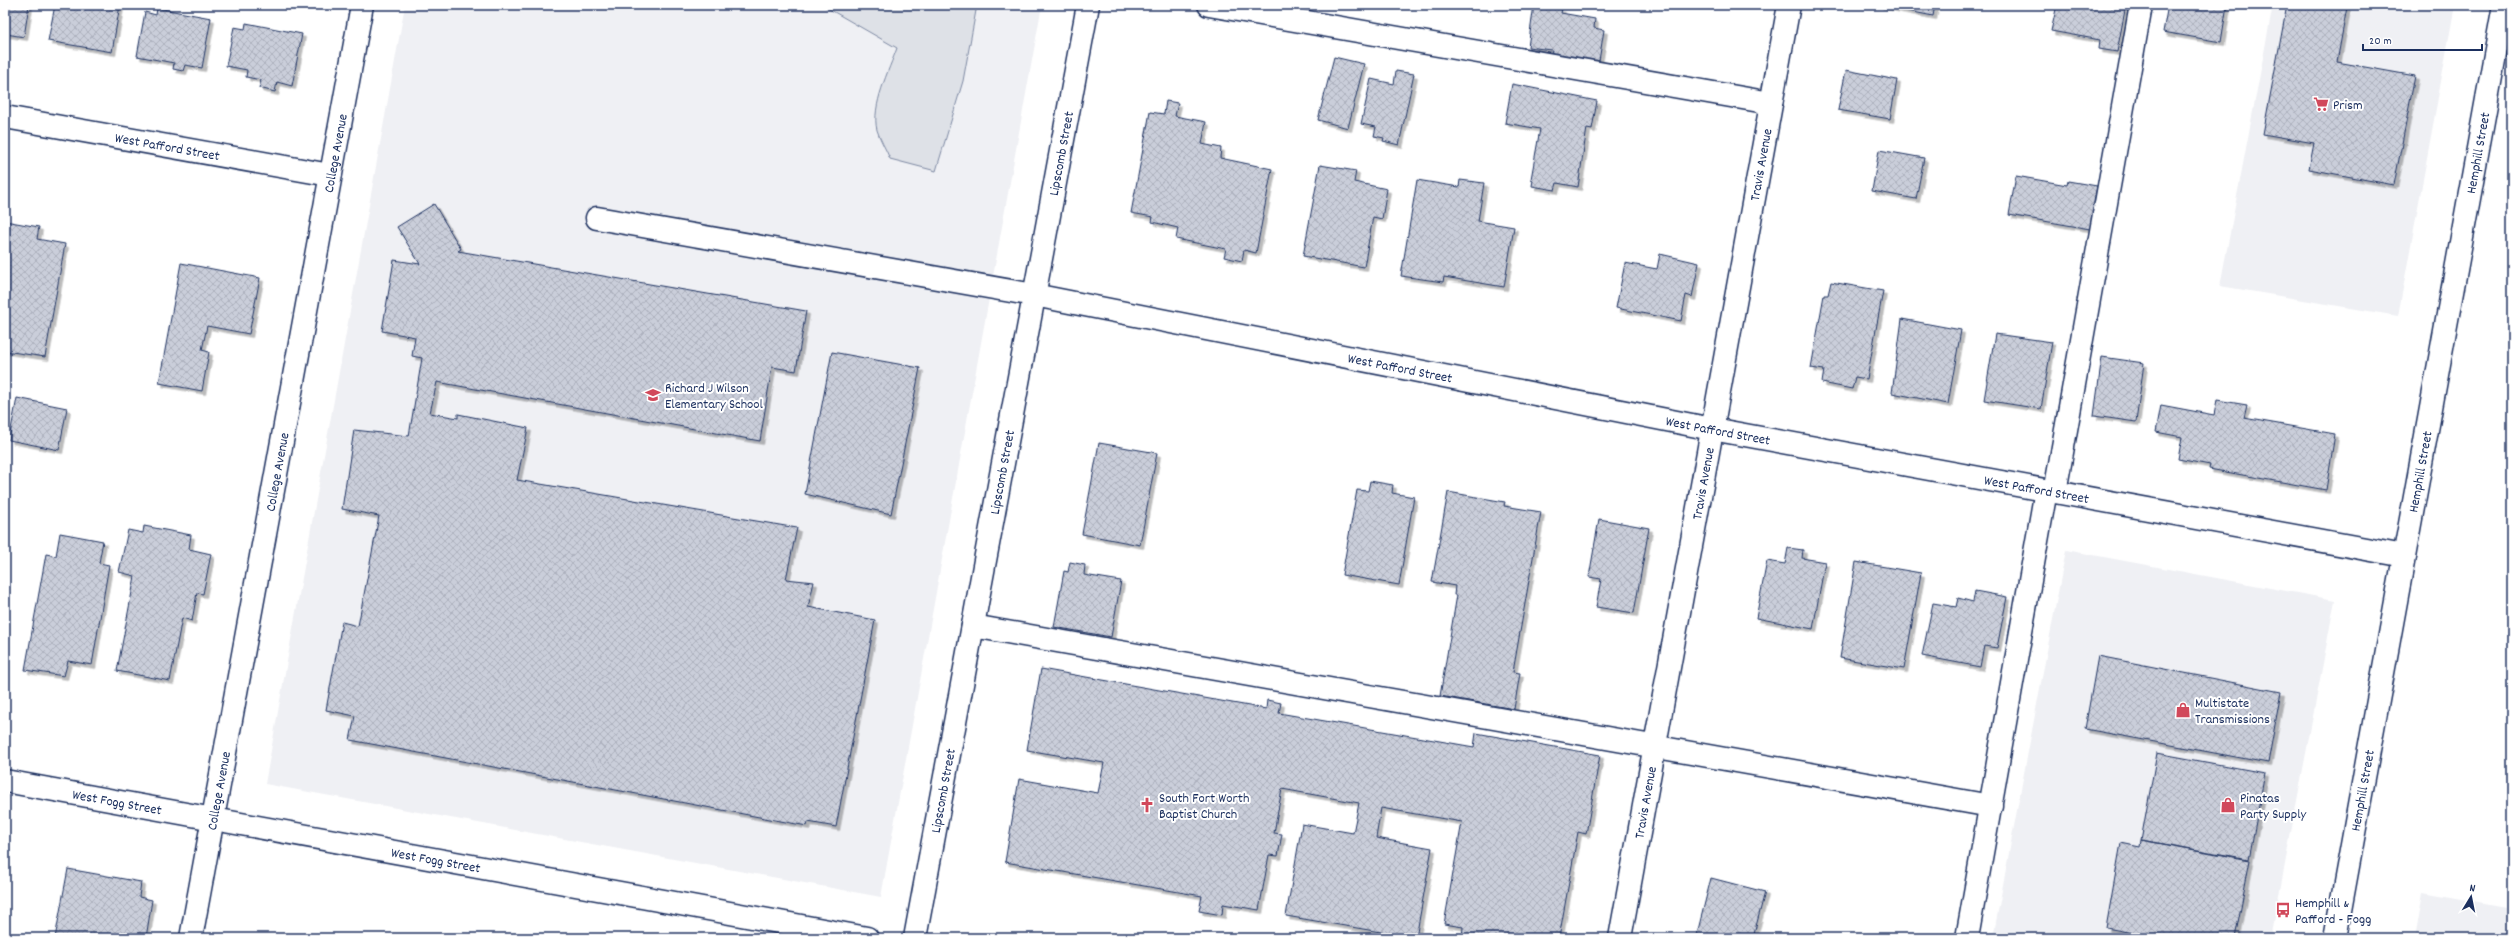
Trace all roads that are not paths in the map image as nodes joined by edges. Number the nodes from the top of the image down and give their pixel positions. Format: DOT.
graph roads {
  1 [pos="362,5"];
  2 [pos="1088,5"];
  3 [pos="1209,5"];
  4 [pos="1789,5"];
  5 [pos="2142,5"];
  6 [pos="2504,5"];
  7 [pos="1772,103"];
  8 [pos="5,117"];
  9 [pos="330,175"];
  10 [pos="597,218"];
  11 [pos="1034,295"];
  12 [pos="1712,429"];
  13 [pos="2051,491"];
  14 [pos="2404,556"];
  15 [pos="973,626"];
  16 [pos="1654,746"];
  17 [pos="5,781"];
  18 [pos="1991,806"];
  19 [pos="212,819"];
  20 [pos="191,938"];
  21 [pos="867,938"];
  22 [pos="915,938"];
  23 [pos="1620,938"];
  24 [pos="1967,938"];
  25 [pos="2335,938"];
  1 -- 9 [label="street, College Avenue"];
  2 -- 11 [label="street, Lipscomb Street"];
  3 -- 7 [label="street"];
  4 -- 7 [label="street, Travis Avenue"];
  5 -- 13 [label="street"];
  6 -- 14 [label="street, Hemphill Street"];
  7 -- 12 [label="street, Travis Avenue"];
  8 -- 9 [label="street, West Pafford Street"];
  9 -- 19 [label="street, College Avenue"];
  10 -- 11 [label="street, West Pafford Street"];
  11 -- 12 [label="street, West Pafford Street"];
  11 -- 15 [label="street, Lipscomb Street"];
  12 -- 13 [label="street, West Pafford Street"];
  12 -- 16 [label="street, Travis Avenue"];
  13 -- 14 [label="street, West Pafford Street"];
  13 -- 18 [label="street"];
  14 -- 25 [label="street, Hemphill Street"];
  15 -- 16 [label="street"];
  15 -- 22 [label="street, Lipscomb Street"];
  16 -- 18 [label="street"];
  16 -- 23 [label="street, Travis Avenue"];
  17 -- 19 [label="street, West Fogg Street"];
  18 -- 24 [label="street"];
  19 -- 20 [label="street, College Avenue"];
  19 -- 21 [label="street, West Fogg Street"];
}
